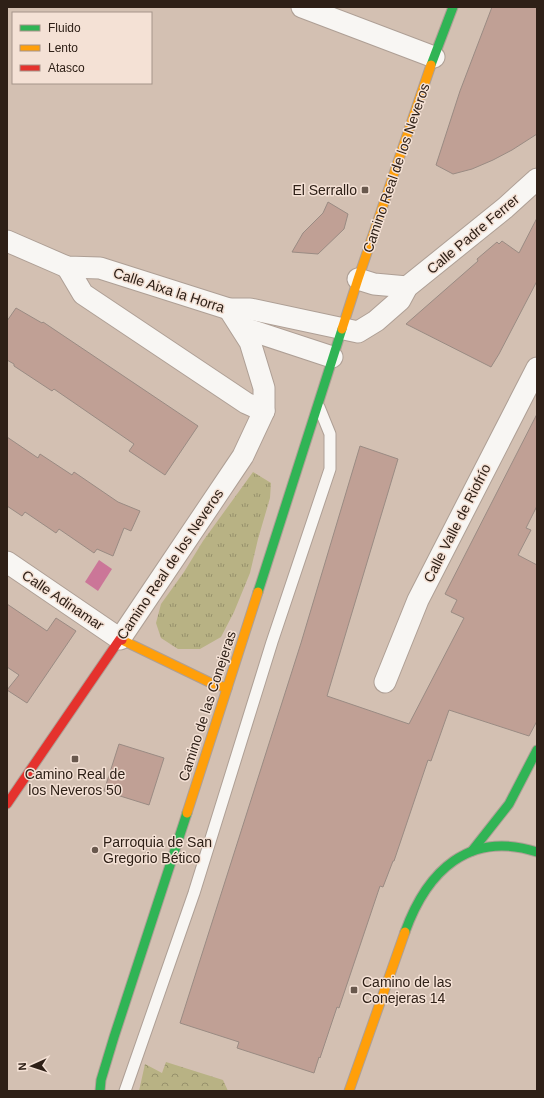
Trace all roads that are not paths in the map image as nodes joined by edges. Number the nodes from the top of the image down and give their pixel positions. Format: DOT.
graph roads {
  1 [pos="302,7"];
  2 [pos="453,7"];
  3 [pos="434,57"];
  4 [pos="537,179"];
  5 [pos="7,241"];
  6 [pos="67,267"];
  7 [pos="358,279"];
  8 [pos="407,287"];
  9 [pos="229,309"];
  10 [pos="241,327"];
  11 [pos="342,329"];
  12 [pos="332,357"];
  13 [pos="537,368"];
  14 [pos="318,404"];
  15 [pos="264,411"];
  16 [pos="7,562"];
  17 [pos="120,639"];
  18 [pos="385,682"];
  19 [pos="227,688"];
  20 [pos="537,750"];
  21 [pos="7,804"];
  22 [pos="509,804"];
  23 [pos="508,817"];
  24 [pos="509,835"];
  25 [pos="510,846"];
  26 [pos="472,851"];
  27 [pos="537,852"];
  28 [pos="100,1091"];
  29 [pos="125,1091"];
  30 [pos="349,1091"];
  1 -- 3 [label="street"];
  2 -- 3 [label="main road, Camino Real de los Neveros"];
  3 -- 7 [label="main road, Camino Real de los Neveros"];
  4 -- 8 [label="street, Calle Padre Ferrer"];
  5 -- 6 [label="street, Calle Aixa la Horra"];
  6 -- 9 [label="street, Calle Aixa la Horra"];
  6 -- 15 [label="street"];
  7 -- 8 [label="street"];
  7 -- 11 [label="main road, Camino Real de los Neveros"];
  8 -- 11 [label="street, Calle Padre Ferrer"];
  9 -- 10 [label="street, Camino Real de los Neveros"];
  9 -- 11 [label="street, Calle Aixa la Horra"];
  10 -- 12 [label="street"];
  10 -- 15 [label="street, Camino Real de los Neveros"];
  11 -- 12 [label="main road, Camino de las Conejeras"];
  12 -- 14 [label="main road, Camino de las Conejeras"];
  13 -- 18 [label="street, Calle Valle de Riofrío"];
  14 -- 19 [label="main road, Camino de las Conejeras"];
  14 -- 29 [label="lane"];
  15 -- 17 [label="street, Camino Real de los Neveros"];
  16 -- 17 [label="street, Calle Adinamar"];
  17 -- 19 [label="main road, Calle Adinamar"];
  17 -- 21 [label="main road, Camino Real de los Neveros"];
  19 -- 28 [label="main road, Camino de las Conejeras"];
  20 -- 22 [label="main road"];
  22 -- 23 [label="main road"];
  22 -- 26 [label="main road"];
  24 -- 25 [label="main road"];
  25 -- 26 [label="main road"];
  25 -- 27 [label="main road"];
  26 -- 30 [label="main road"];
}
